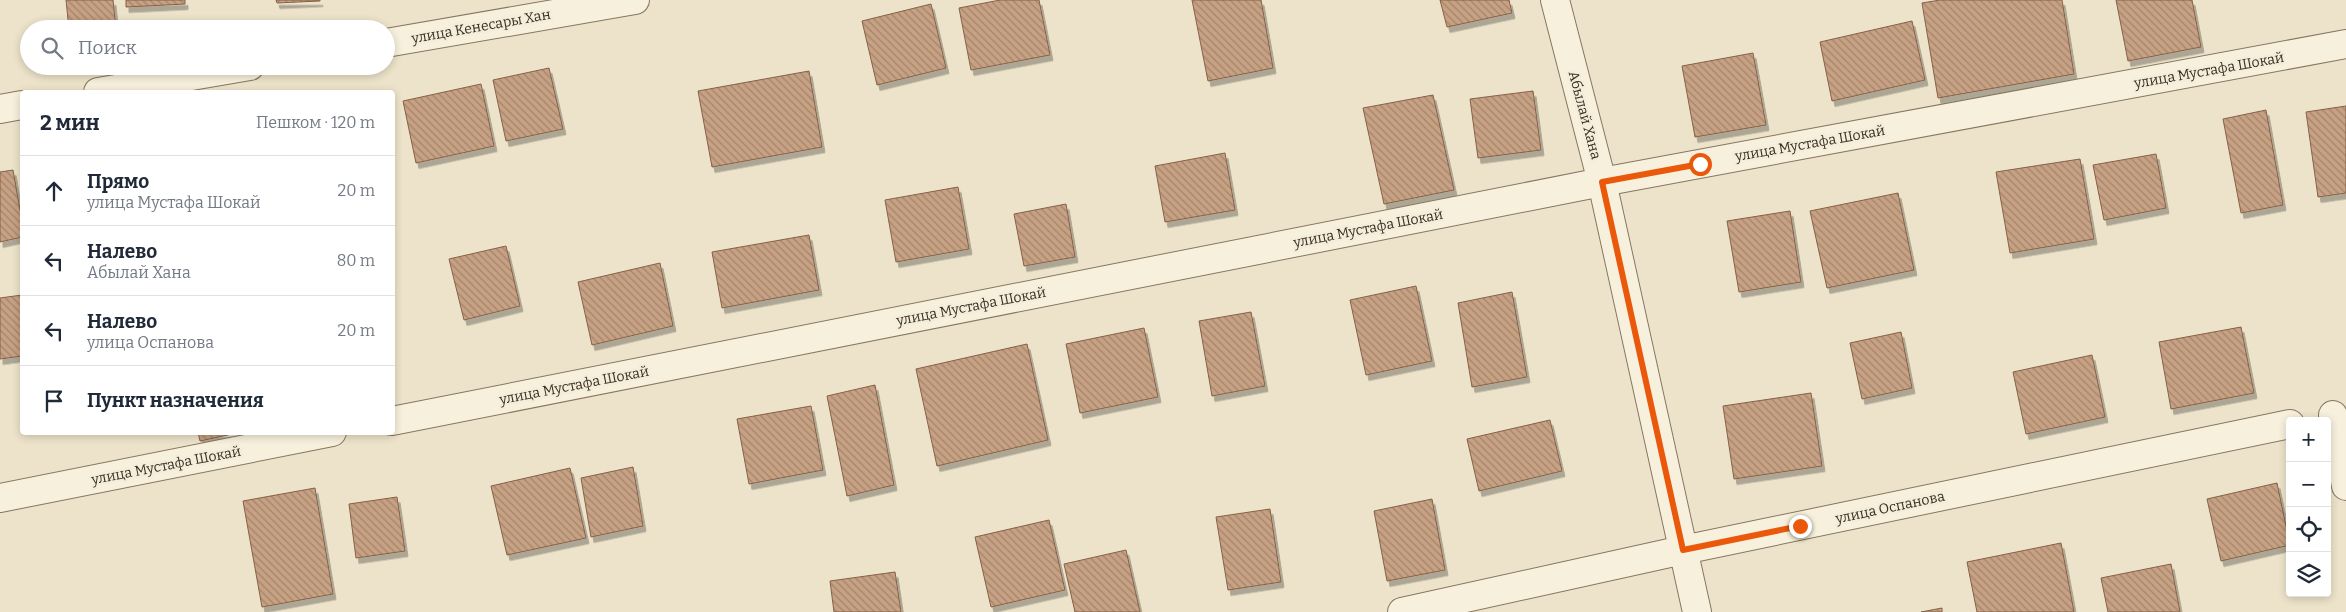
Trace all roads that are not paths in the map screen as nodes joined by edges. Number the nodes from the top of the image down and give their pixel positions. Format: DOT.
graph roads {
  1 [pos="635,0"];
  2 [pos="1555,0"];
  3 [pos="395,41"];
  4 [pos="2346,44"];
  5 [pos="197,75"];
  6 [pos="110,90"];
  7 [pos="20,106"];
  8 [pos="0,109"];
  9 [pos="1602,182"];
  10 [pos="2339,414"];
  11 [pos="2325,417"];
  12 [pos="395,420"];
  13 [pos="2286,425"];
  14 [pos="317,435"];
  15 [pos="2346,486"];
  16 [pos="0,498"];
  17 [pos="1683,550"];
  18 [pos="1402,612"];
  19 [pos="1697,612"];
  1 -- 3 [label="street, улица Кенесары Хан"];
  2 -- 9 [label="street, Абылай Хана"];
  4 -- 9 [label="street, улица Мустафа Шокай"];
  5 -- 6 [label="street"];
  7 -- 8 [label="street"];
  9 -- 12 [label="street, улица Мустафа Шокай"];
  9 -- 17 [label="street, Абылай Хана"];
  10 -- 11 [label="street"];
  10 -- 15 [label="street"];
  13 -- 17 [label="street, улица Оспанова"];
  14 -- 16 [label="street, улица Мустафа Шокай"];
  17 -- 18 [label="street, улица Оспанова"];
  17 -- 19 [label="street, Абылай Хана"];
}
